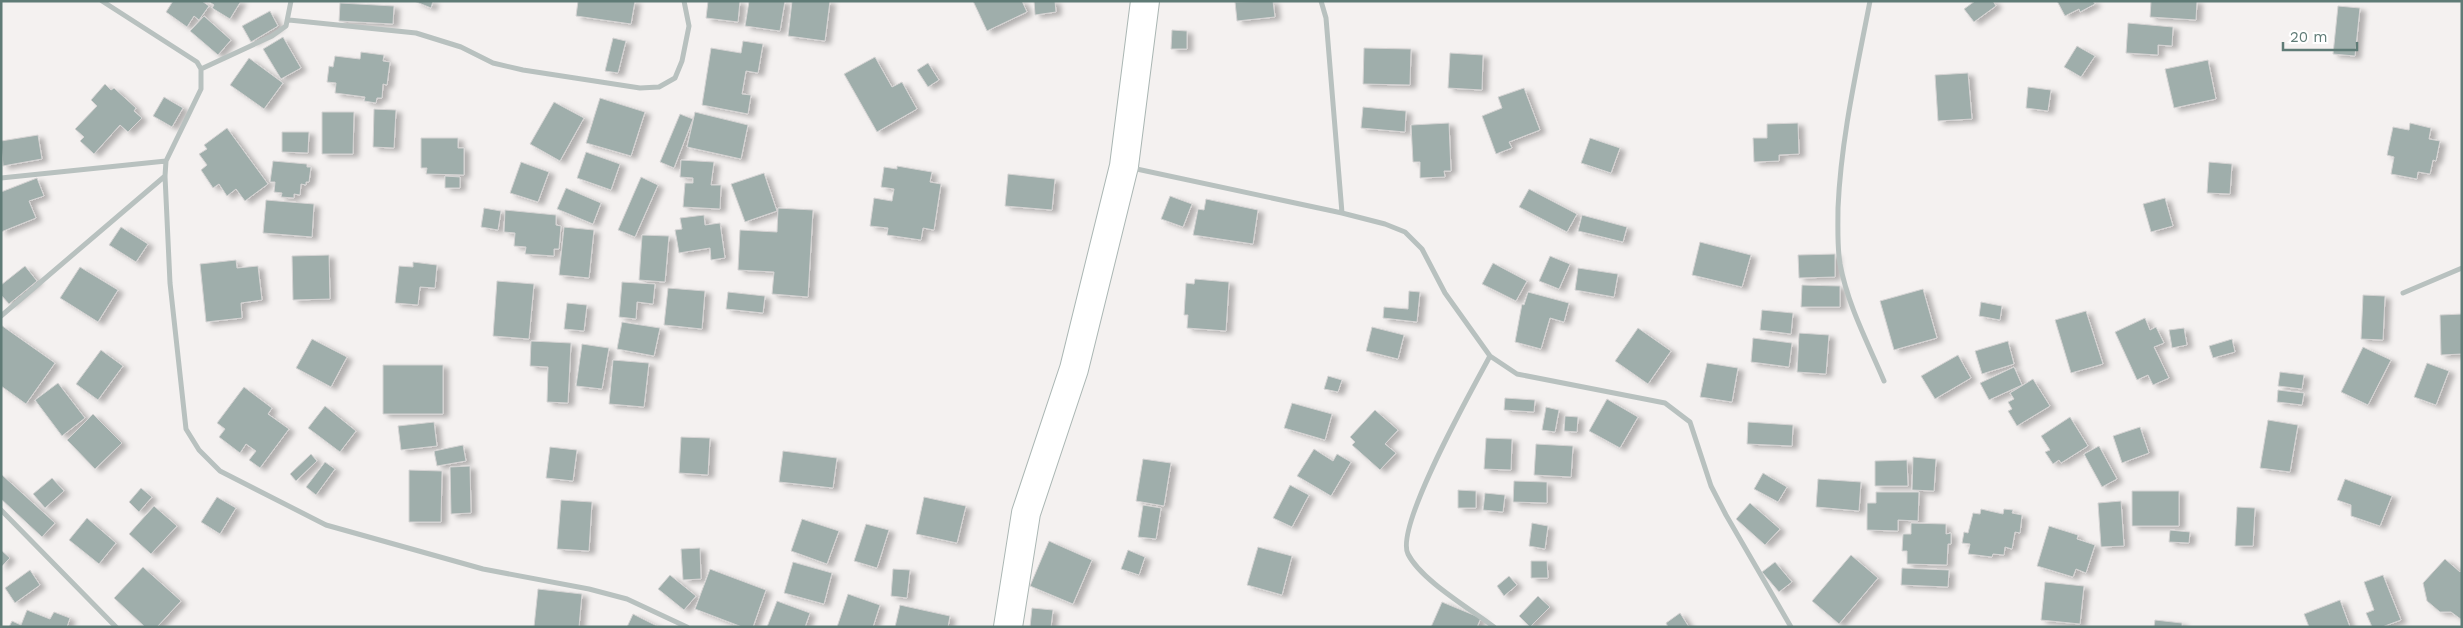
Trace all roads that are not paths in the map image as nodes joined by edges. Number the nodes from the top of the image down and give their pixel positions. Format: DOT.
graph roads {
  1 [pos="102,1"];
  2 [pos="291,1"];
  3 [pos="684,1"];
  4 [pos="1145,1"];
  5 [pos="1321,1"];
  6 [pos="1870,1"];
  7 [pos="289,20"];
  8 [pos="201,69"];
  9 [pos="166,161"];
  10 [pos="1124,166"];
  11 [pos="165,176"];
  12 [pos="1,178"];
  13 [pos="1342,213"];
  14 [pos="2462,268"];
  15 [pos="2403,293"];
  16 [pos="1,316"];
  17 [pos="1490,356"];
  18 [pos="1884,381"];
  19 [pos="1,510"];
  20 [pos="116,627"];
  21 [pos="687,627"];
  22 [pos="1008,627"];
  23 [pos="1494,627"];
  24 [pos="1791,627"];
  1 -- 8 [label="street"];
  2 -- 7 [label="street"];
  3 -- 7 [label="street"];
  4 -- 10 [label="street"];
  5 -- 13 [label="street"];
  6 -- 18 [label="street"];
  7 -- 8 [label="street"];
  8 -- 9 [label="street"];
  9 -- 11 [label="street"];
  9 -- 12 [label="street"];
  10 -- 13 [label="street"];
  10 -- 22 [label="street"];
  11 -- 16 [label="street"];
  11 -- 21 [label="street"];
  13 -- 17 [label="street"];
  14 -- 15 [label="street"];
  17 -- 23 [label="street"];
  17 -- 24 [label="street"];
  19 -- 20 [label="street"];
}
